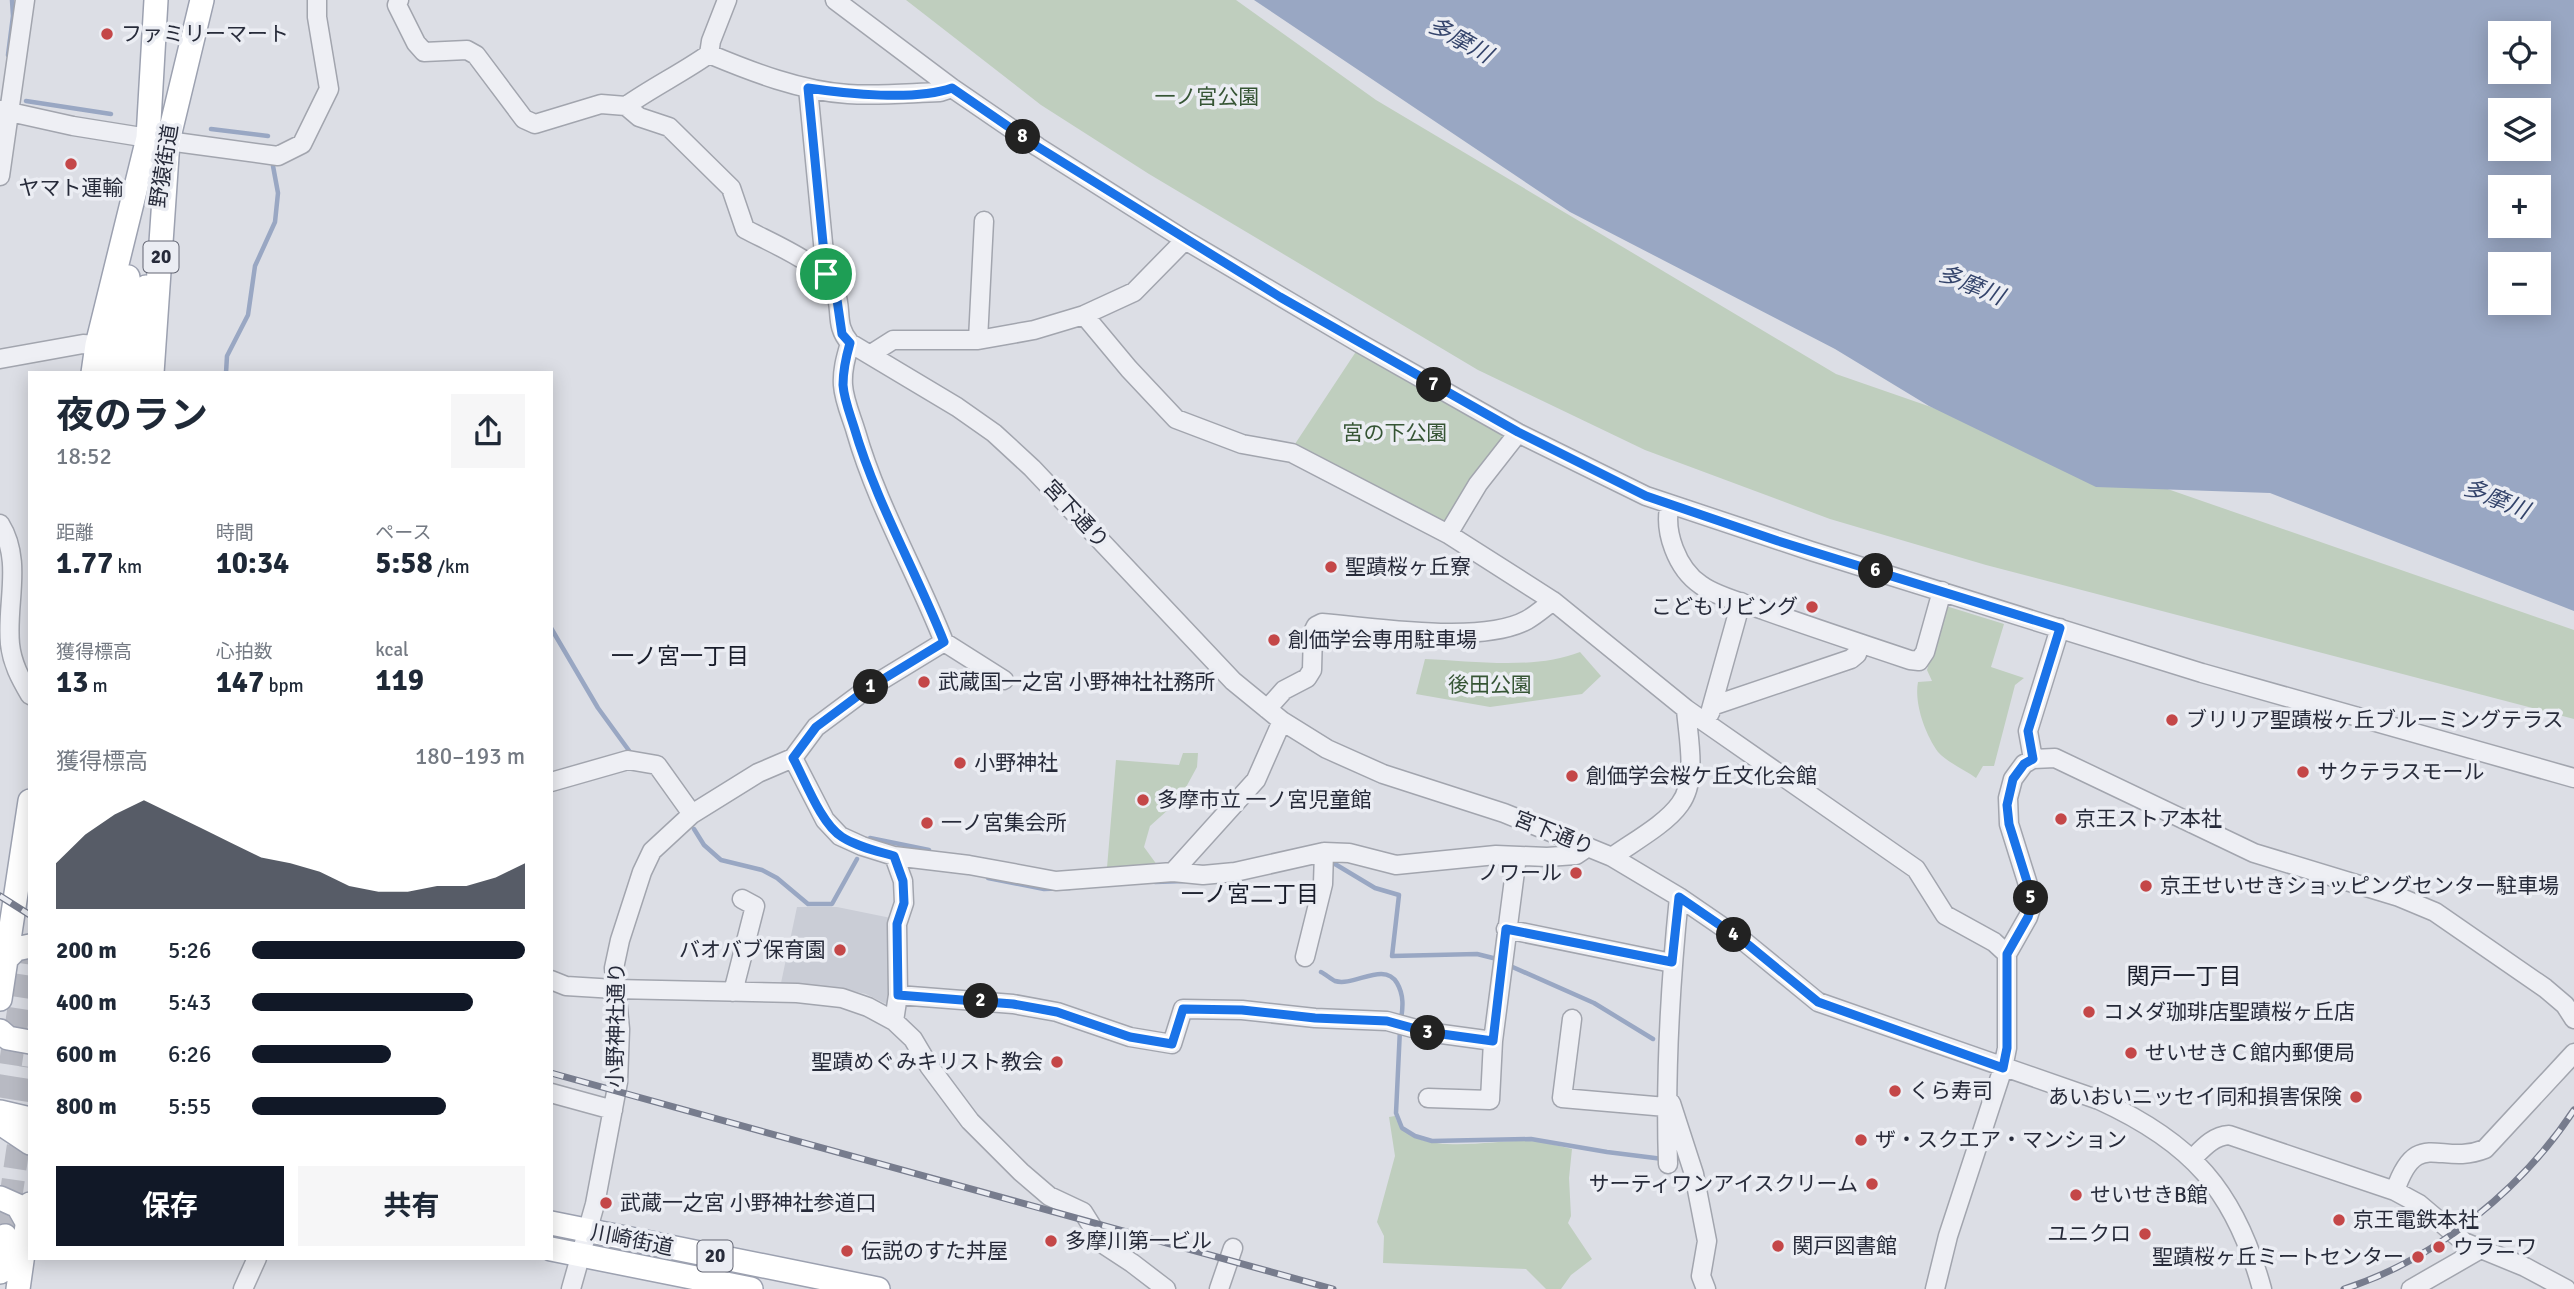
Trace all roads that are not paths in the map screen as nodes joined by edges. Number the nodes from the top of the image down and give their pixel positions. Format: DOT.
graph roads {
  1 [pos="156,0"];
  2 [pos="169,0"];
  3 [pos="188,0"];
  4 [pos="202,0"];
  5 [pos="317,0"];
  6 [pos="399,0"];
  7 [pos="727,0"];
  8 [pos="835,0"];
  9 [pos="19,1"];
  10 [pos="709,54"];
  11 [pos="808,88"];
  12 [pos="952,88"];
  13 [pos="626,106"];
  14 [pos="5,111"];
  15 [pos="158,139"];
  16 [pos="0,176"];
  17 [pos="984,221"];
  18 [pos="1185,240"];
  19 [pos="826,274"];
  20 [pos="1084,315"];
  21 [pos="978,341"];
  22 [pos="850,343"];
  23 [pos="97,345"];
  24 [pos="871,354"];
  25 [pos="0,359"];
  26 [pos="93,371"];
  27 [pos="114,371"];
  28 [pos="133,371"];
  29 [pos="152,371"];
  30 [pos="1518,432"];
  31 [pos="1670,504"];
  32 [pos="0,524"];
  33 [pos="1448,534"];
  34 [pos="1942,592"];
  35 [pos="1553,601"];
  36 [pos="1741,602"];
  37 [pos="5,618"];
  38 [pos="2060,628"];
  39 [pos="944,642"];
  40 [pos="1860,644"];
  41 [pos="1004,680"];
  42 [pos="28,692"];
  43 [pos="1267,709"];
  44 [pos="1686,709"];
  45 [pos="1709,714"];
  46 [pos="1282,721"];
  47 [pos="793,758"];
  48 [pos="2033,759"];
  49 [pos="2574,778"];
  50 [pos="553,781"];
  51 [pos="692,814"];
  52 [pos="27,836"];
  53 [pos="1588,847"];
  54 [pos="894,856"];
  55 [pos="1517,856"];
  56 [pos="1612,857"];
  57 [pos="1324,859"];
  58 [pos="1173,872"];
  59 [pos="1679,897"];
  60 [pos="742,899"];
  61 [pos="1506,929"];
  62 [pos="28,946"];
  63 [pos="2007,954"];
  64 [pos="1305,957"];
  65 [pos="6,958"];
  66 [pos="1672,962"];
  67 [pos="553,981"];
  68 [pos="615,989"];
  69 [pos="733,992"];
  70 [pos="898,995"];
  71 [pos="0,999"];
  72 [pos="1572,1018"];
  73 [pos="2574,1020"];
  74 [pos="894,1021"];
  75 [pos="0,1031"];
  76 [pos="1493,1041"];
  77 [pos="28,1042"];
  78 [pos="2574,1053"];
  79 [pos="2003,1068"];
  80 [pos="1666,1087"];
  81 [pos="553,1094"];
  82 [pos="1428,1098"];
  83 [pos="1666,1107"];
  84 [pos="613,1110"];
  85 [pos="0,1112"];
  86 [pos="28,1119"];
  87 [pos="0,1123"];
  88 [pos="28,1142"];
  89 [pos="2192,1158"];
  90 [pos="1668,1164"];
  91 [pos="2395,1191"];
  92 [pos="0,1198"];
  93 [pos="28,1213"];
  94 [pos="553,1223"];
  95 [pos="588,1231"];
  96 [pos="5,1236"];
  97 [pos="1233,1248"];
  98 [pos="553,1249"];
  99 [pos="2479,1250"];
  100 [pos="581,1255"];
  101 [pos="256,1260"];
  102 [pos="0,1272"];
  103 [pos="18,1289"];
  104 [pos="243,1289"];
  105 [pos="571,1289"];
  106 [pos="751,1289"];
  107 [pos="875,1289"];
  108 [pos="1166,1289"];
  109 [pos="1219,1289"];
  110 [pos="1706,1289"];
  111 [pos="1935,1289"];
  112 [pos="2262,1289"];
  113 [pos="2411,1289"];
  114 [pos="2566,1289"];
  1 -- 15 [label="main road"];
  2 -- 15 [label="main road, 野猿街道 / 20"];
  3 -- 15 [label="main road, 野猿街道 / 20"];
  4 -- 15 [label="main road"];
  5 -- 15 [label="street"];
  6 -- 13 [label="street"];
  7 -- 10 [label="street"];
  8 -- 12 [label="street"];
  9 -- 14 [label="street"];
  10 -- 11 [label="street"];
  10 -- 13 [label="street"];
  11 -- 12 [label="street"];
  11 -- 19 [label="street"];
  12 -- 18 [label="street"];
  13 -- 19 [label="street"];
  14 -- 15 [label="street"];
  14 -- 16 [label="street"];
  15 -- 23 [label="main road, 20"];
  15 -- 27 [label="main road, 野猿街道 / 20"];
  15 -- 28 [label="main road, 野猿街道 / 20"];
  15 -- 29 [label="main road, 20"];
  17 -- 21 [label="street"];
  18 -- 20 [label="street"];
  18 -- 30 [label="street"];
  19 -- 22 [label="street"];
  20 -- 21 [label="street"];
  20 -- 33 [label="street"];
  21 -- 24 [label="street"];
  22 -- 24 [label="street, 宮下通り"];
  22 -- 39 [label="street"];
  23 -- 25 [label="street"];
  23 -- 26 [label="main road, 20"];
  24 -- 43 [label="street, 宮下通り"];
  30 -- 31 [label="street"];
  30 -- 33 [label="street"];
  31 -- 34 [label="street"];
  31 -- 36 [label="street"];
  32 -- 37 [label="street"];
  33 -- 35 [label="street"];
  34 -- 38 [label="street"];
  34 -- 40 [label="street"];
  35 -- 43 [label="street"];
  35 -- 44 [label="street"];
  36 -- 40 [label="street"];
  36 -- 45 [label="street"];
  37 -- 42 [label="street"];
  38 -- 48 [label="street"];
  38 -- 49 [label="street"];
  39 -- 41 [label="street"];
  39 -- 47 [label="street"];
  40 -- 45 [label="street"];
  43 -- 46 [label="street, 宮下通り"];
  44 -- 45 [label="street"];
  44 -- 56 [label="street"];
  45 -- 63 [label="street"];
  46 -- 53 [label="street, 宮下通り"];
  46 -- 58 [label="street"];
  47 -- 51 [label="street, 小野神社通り"];
  47 -- 54 [label="street"];
  48 -- 63 [label="street"];
  48 -- 73 [label="street"];
  50 -- 51 [label="street"];
  51 -- 68 [label="street, 小野神社通り"];
  52 -- 65 [label="main road"];
  53 -- 55 [label="street"];
  53 -- 56 [label="street, 宮下通り"];
  54 -- 58 [label="street"];
  54 -- 70 [label="street"];
  55 -- 57 [label="street"];
  55 -- 61 [label="street"];
  56 -- 59 [label="street, 宮下通り"];
  57 -- 58 [label="street"];
  57 -- 64 [label="street"];
  59 -- 66 [label="street"];
  59 -- 79 [label="street, 宮下通り"];
  60 -- 69 [label="street"];
  61 -- 66 [label="street"];
  61 -- 76 [label="street"];
  62 -- 65 [label="main road"];
  63 -- 79 [label="street"];
  65 -- 71 [label="main road"];
  66 -- 80 [label="street"];
  67 -- 68 [label="street"];
  68 -- 69 [label="street"];
  68 -- 84 [label="street, 小野神社通り"];
  69 -- 74 [label="street"];
  70 -- 74 [label="street"];
  70 -- 76 [label="street"];
  72 -- 83 [label="street"];
  74 -- 108 [label="street"];
  75 -- 77 [label="main road"];
  76 -- 82 [label="street"];
  78 -- 91 [label="street"];
  79 -- 89 [label="street, 宮下通り"];
  79 -- 111 [label="street"];
  80 -- 83 [label="street"];
  80 -- 110 [label="street"];
  81 -- 84 [label="street"];
  83 -- 90 [label="street"];
  84 -- 95 [label="street, 小野神社通り"];
  85 -- 86 [label="main road"];
  87 -- 88 [label="main road"];
  89 -- 91 [label="street"];
  89 -- 112 [label="street, 宮下通り"];
  91 -- 99 [label="street"];
  92 -- 93 [label="main road"];
  93 -- 103 [label="main road"];
  94 -- 95 [label="main road, 川崎街道 / 20"];
  95 -- 100 [label="street, 小野神社通り"];
  95 -- 107 [label="main road, 川崎街道 / 20"];
  96 -- 102 [label="main road"];
  97 -- 109 [label="street"];
  98 -- 100 [label="main road, 川崎街道 / 20"];
  99 -- 113 [label="street"];
  99 -- 114 [label="street"];
  100 -- 105 [label="street, 小野神社通り"];
  100 -- 106 [label="main road, 川崎街道 / 20"];
  101 -- 104 [label="street"];
}
